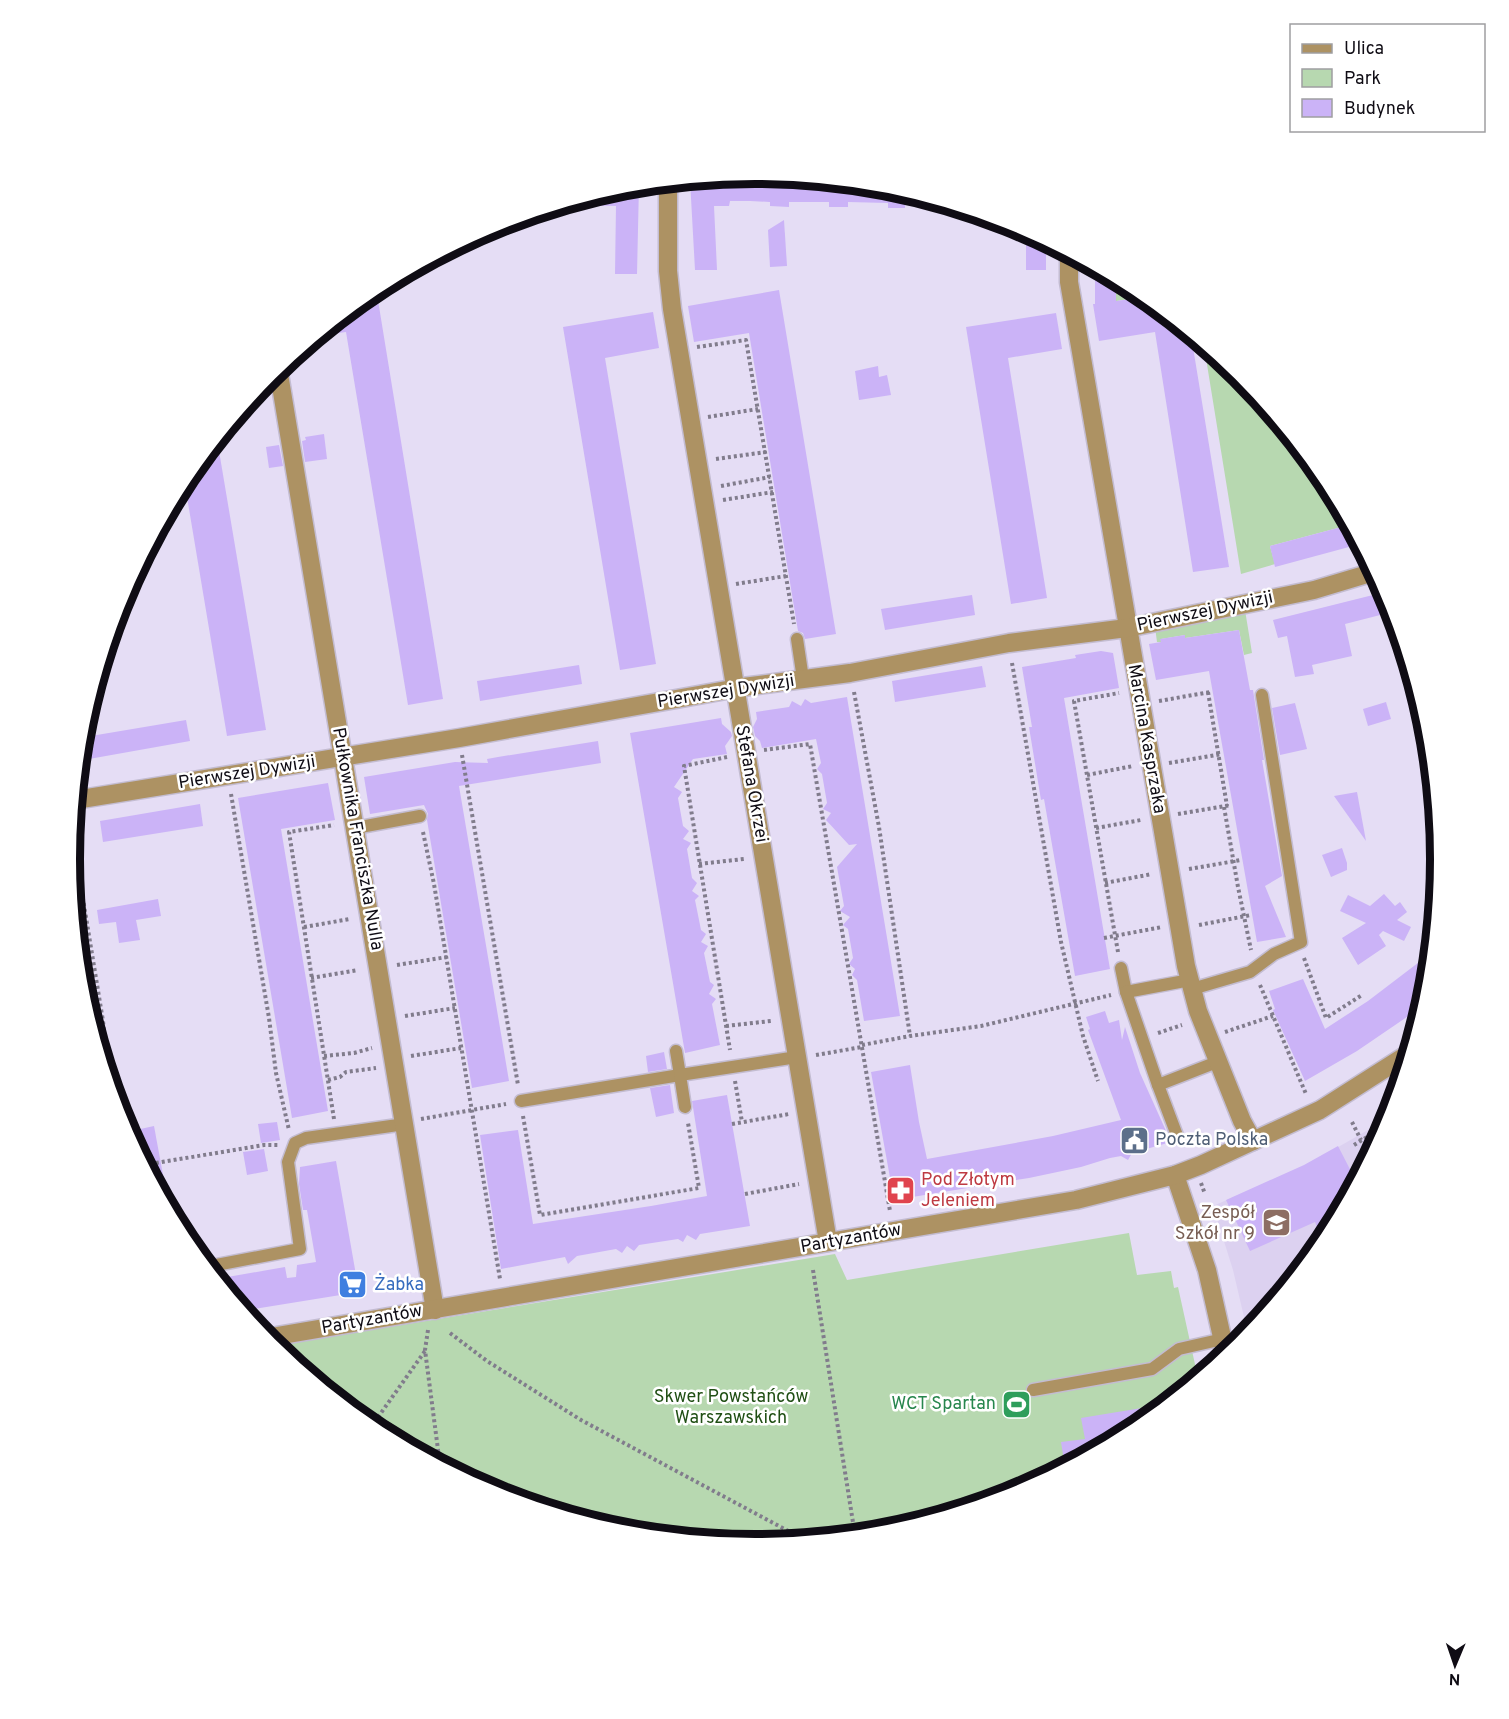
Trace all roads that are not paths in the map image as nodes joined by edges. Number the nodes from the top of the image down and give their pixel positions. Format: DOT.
graph roads {
  1 [pos="668,190"];
  2 [pos="1069,263"];
  3 [pos="280,379"];
  4 [pos="1366,574"];
  5 [pos="1127,628"];
  6 [pos="797,639"];
  7 [pos="803,679"];
  8 [pos="735,689"];
  9 [pos="1262,695"];
  10 [pos="343,758"];
  11 [pos="82,799"];
  12 [pos="420,816"];
  13 [pos="350,825"];
  14 [pos="1121,968"];
  15 [pos="1191,984"];
  16 [pos="1126,992"];
  17 [pos="676,1051"];
  18 [pos="802,1057"];
  19 [pos="1399,1060"];
  20 [pos="1217,1062"];
  21 [pos="680,1075"];
  22 [pos="1158,1085"];
  23 [pos="521,1101"];
  24 [pos="686,1107"];
  25 [pos="410,1122"];
  26 [pos="1178,1138"];
  27 [pos="1253,1141"];
  28 [pos="1175,1174"];
  29 [pos="828,1242"];
  30 [pos="215,1265"];
  31 [pos="435,1310"];
  32 [pos="276,1336"];
  33 [pos="1224,1344"];
  34 [pos="1221,1347"];
  35 [pos="1033,1390"];
  1 -- 8 [label="street, Stefana Okrzei"];
  2 -- 5 [label="street, Marcina Kasprzaka"];
  3 -- 10 [label="street, Pułkownika Franciszka Nulla"];
  4 -- 5 [label="street, Pierwszej Dywizji"];
  5 -- 7 [label="street, Pierwszej Dywizji"];
  5 -- 15 [label="street, Marcina Kasprzaka"];
  6 -- 7 [label="lane"];
  7 -- 8 [label="street, Pierwszej Dywizji"];
  8 -- 10 [label="street, Pierwszej Dywizji"];
  8 -- 18 [label="street, Stefana Okrzei"];
  9 -- 15 [label="lane"];
  10 -- 11 [label="street, Pierwszej Dywizji"];
  10 -- 13 [label="street, Pułkownika Franciszka Nulla"];
  12 -- 13 [label="lane"];
  13 -- 25 [label="street, Pułkownika Franciszka Nulla"];
  14 -- 16 [label="lane"];
  15 -- 16 [label="lane"];
  15 -- 20 [label="street, Marcina Kasprzaka"];
  16 -- 22 [label="lane"];
  17 -- 21 [label="lane"];
  18 -- 21 [label="lane"];
  18 -- 29 [label="street, Stefana Okrzei"];
  19 -- 27 [label="street, Partyzantów"];
  20 -- 22 [label="lane"];
  20 -- 27 [label="street, Marcina Kasprzaka"];
  21 -- 23 [label="lane"];
  21 -- 24 [label="lane"];
  22 -- 26 [label="lane"];
  25 -- 30 [label="lane"];
  25 -- 31 [label="street, Pułkownika Franciszka Nulla"];
  27 -- 28 [label="street, Partyzantów"];
  28 -- 29 [label="street, Partyzantów"];
  28 -- 33 [label="street"];
  29 -- 31 [label="street, Partyzantów"];
  31 -- 32 [label="street, Partyzantów"];
  34 -- 35 [label="lane"];
}
